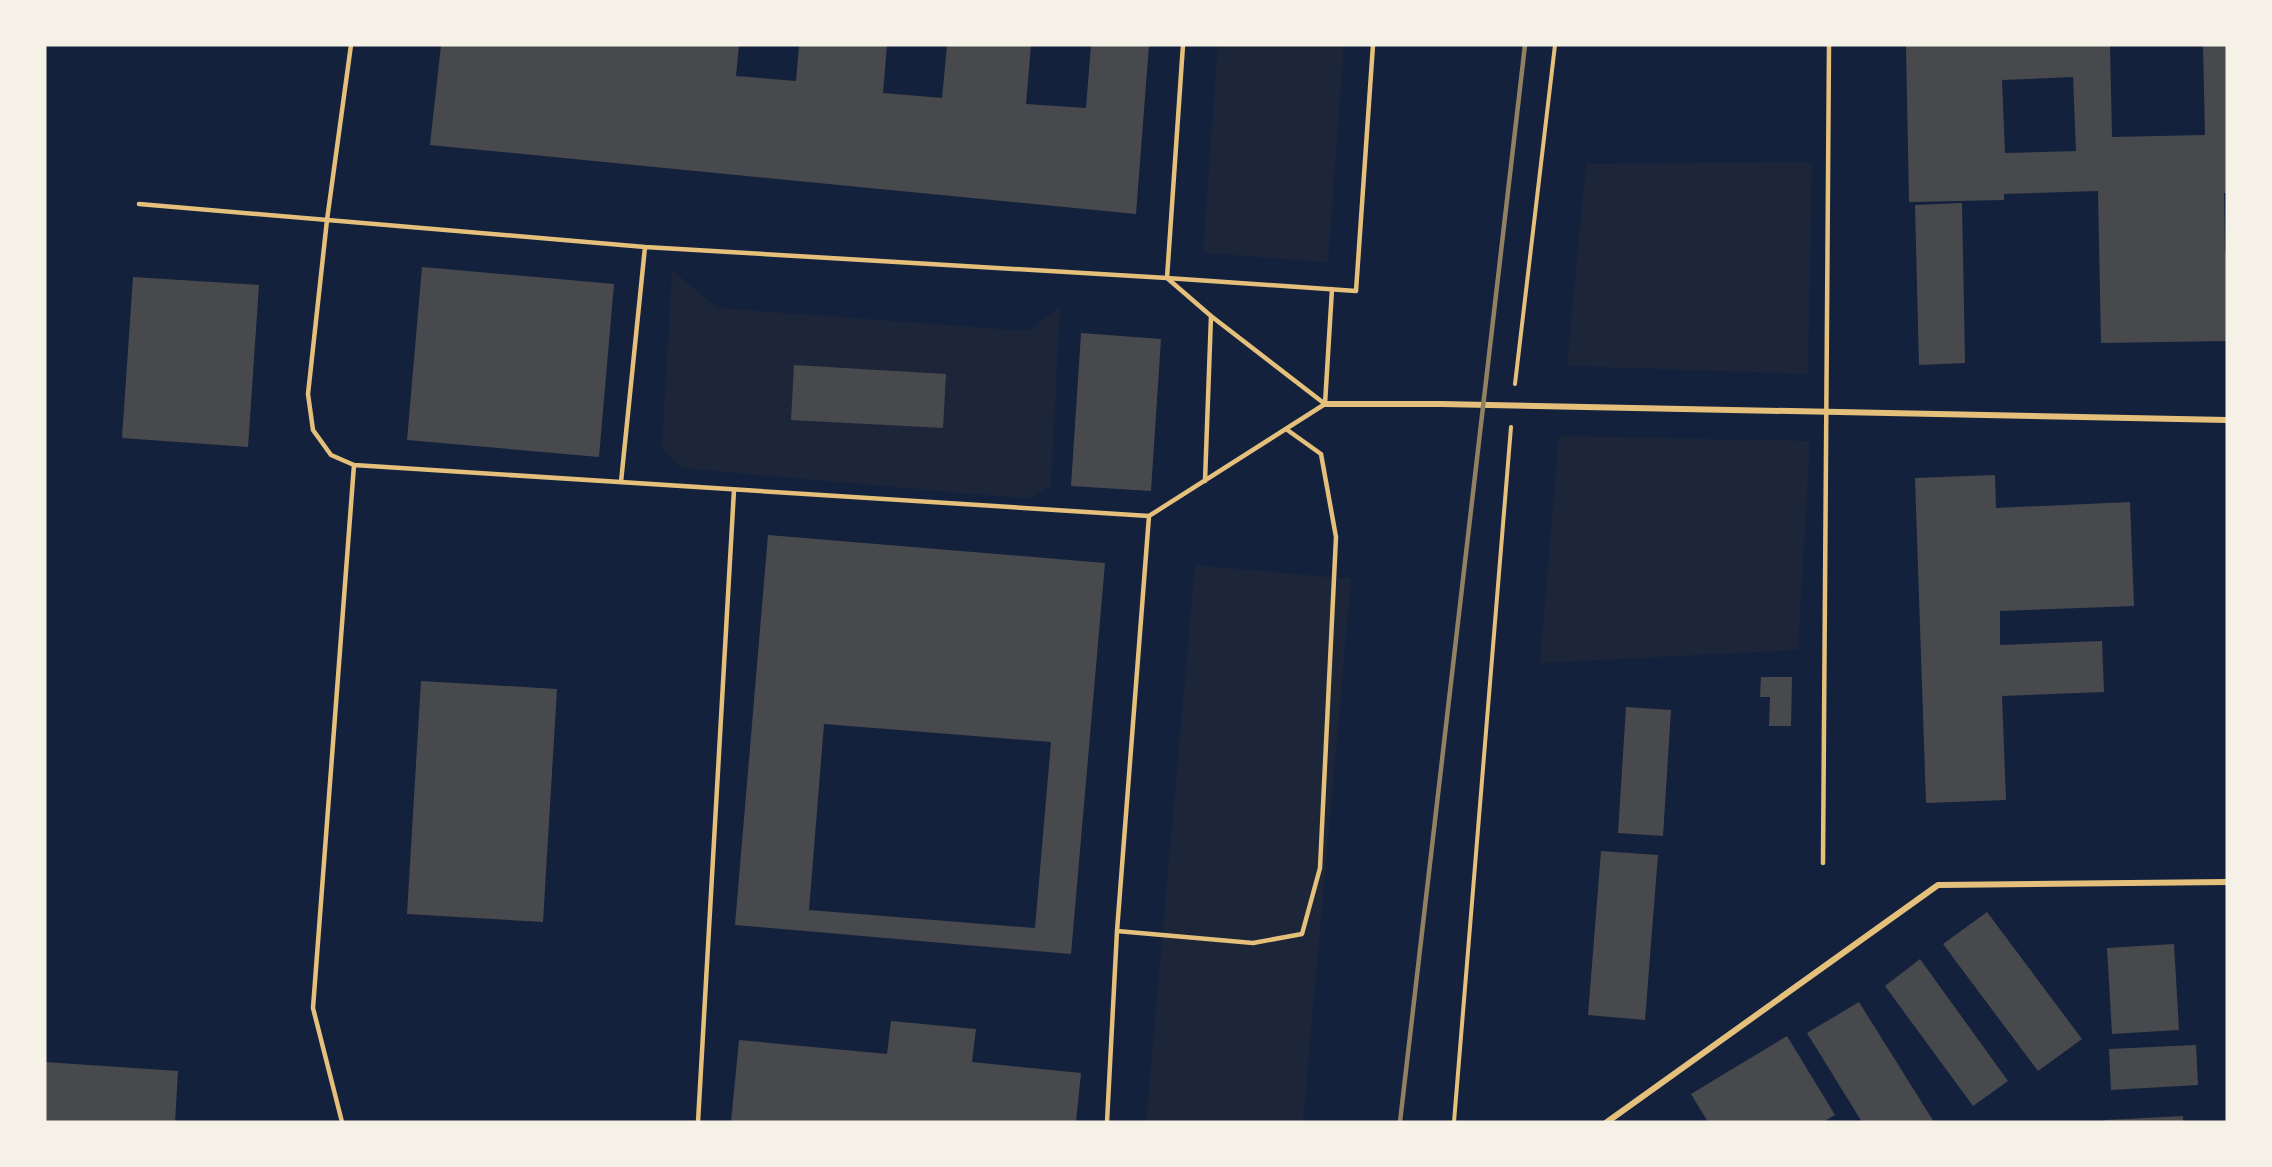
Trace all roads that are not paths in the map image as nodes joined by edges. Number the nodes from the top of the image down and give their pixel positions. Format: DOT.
graph roads {
  1 [pos="351,45"];
  2 [pos="1183,45"];
  3 [pos="1373,45"];
  4 [pos="1828,45"];
  5 [pos="139,204"];
  6 [pos="327,220"];
  7 [pos="645,247"];
  8 [pos="1167,278"];
  9 [pos="1332,289"];
  10 [pos="1211,316"];
  11 [pos="1325,404"];
  12 [pos="1826,412"];
  13 [pos="2227,420"];
  14 [pos="1286,429"];
  15 [pos="354,465"];
  16 [pos="1205,481"];
  17 [pos="621,482"];
  18 [pos="734,490"];
  19 [pos="1149,516"];
  20 [pos="1823,862"];
  21 [pos="2227,882"];
  22 [pos="1117,930"];
  23 [pos="342,1122"];
  24 [pos="698,1122"];
  25 [pos="1107,1122"];
  26 [pos="1607,1122"];
  1 -- 6 [label="lane"];
  2 -- 8 [label="lane"];
  3 -- 9 [label="lane"];
  4 -- 12 [label="lane"];
  5 -- 6 [label="lane"];
  6 -- 7 [label="lane"];
  6 -- 15 [label="lane"];
  7 -- 8 [label="lane"];
  7 -- 17 [label="lane"];
  8 -- 9 [label="lane"];
  8 -- 10 [label="lane"];
  9 -- 11 [label="lane"];
  10 -- 11 [label="lane"];
  10 -- 16 [label="lane"];
  11 -- 12 [label="street"];
  11 -- 14 [label="lane"];
  12 -- 13 [label="street"];
  12 -- 20 [label="lane"];
  14 -- 16 [label="lane"];
  14 -- 22 [label="lane"];
  15 -- 17 [label="lane"];
  15 -- 23 [label="lane"];
  16 -- 19 [label="lane"];
  17 -- 18 [label="lane"];
  18 -- 19 [label="lane"];
  18 -- 24 [label="lane"];
  19 -- 22 [label="lane"];
  21 -- 26 [label="street"];
  22 -- 25 [label="lane"];
}
